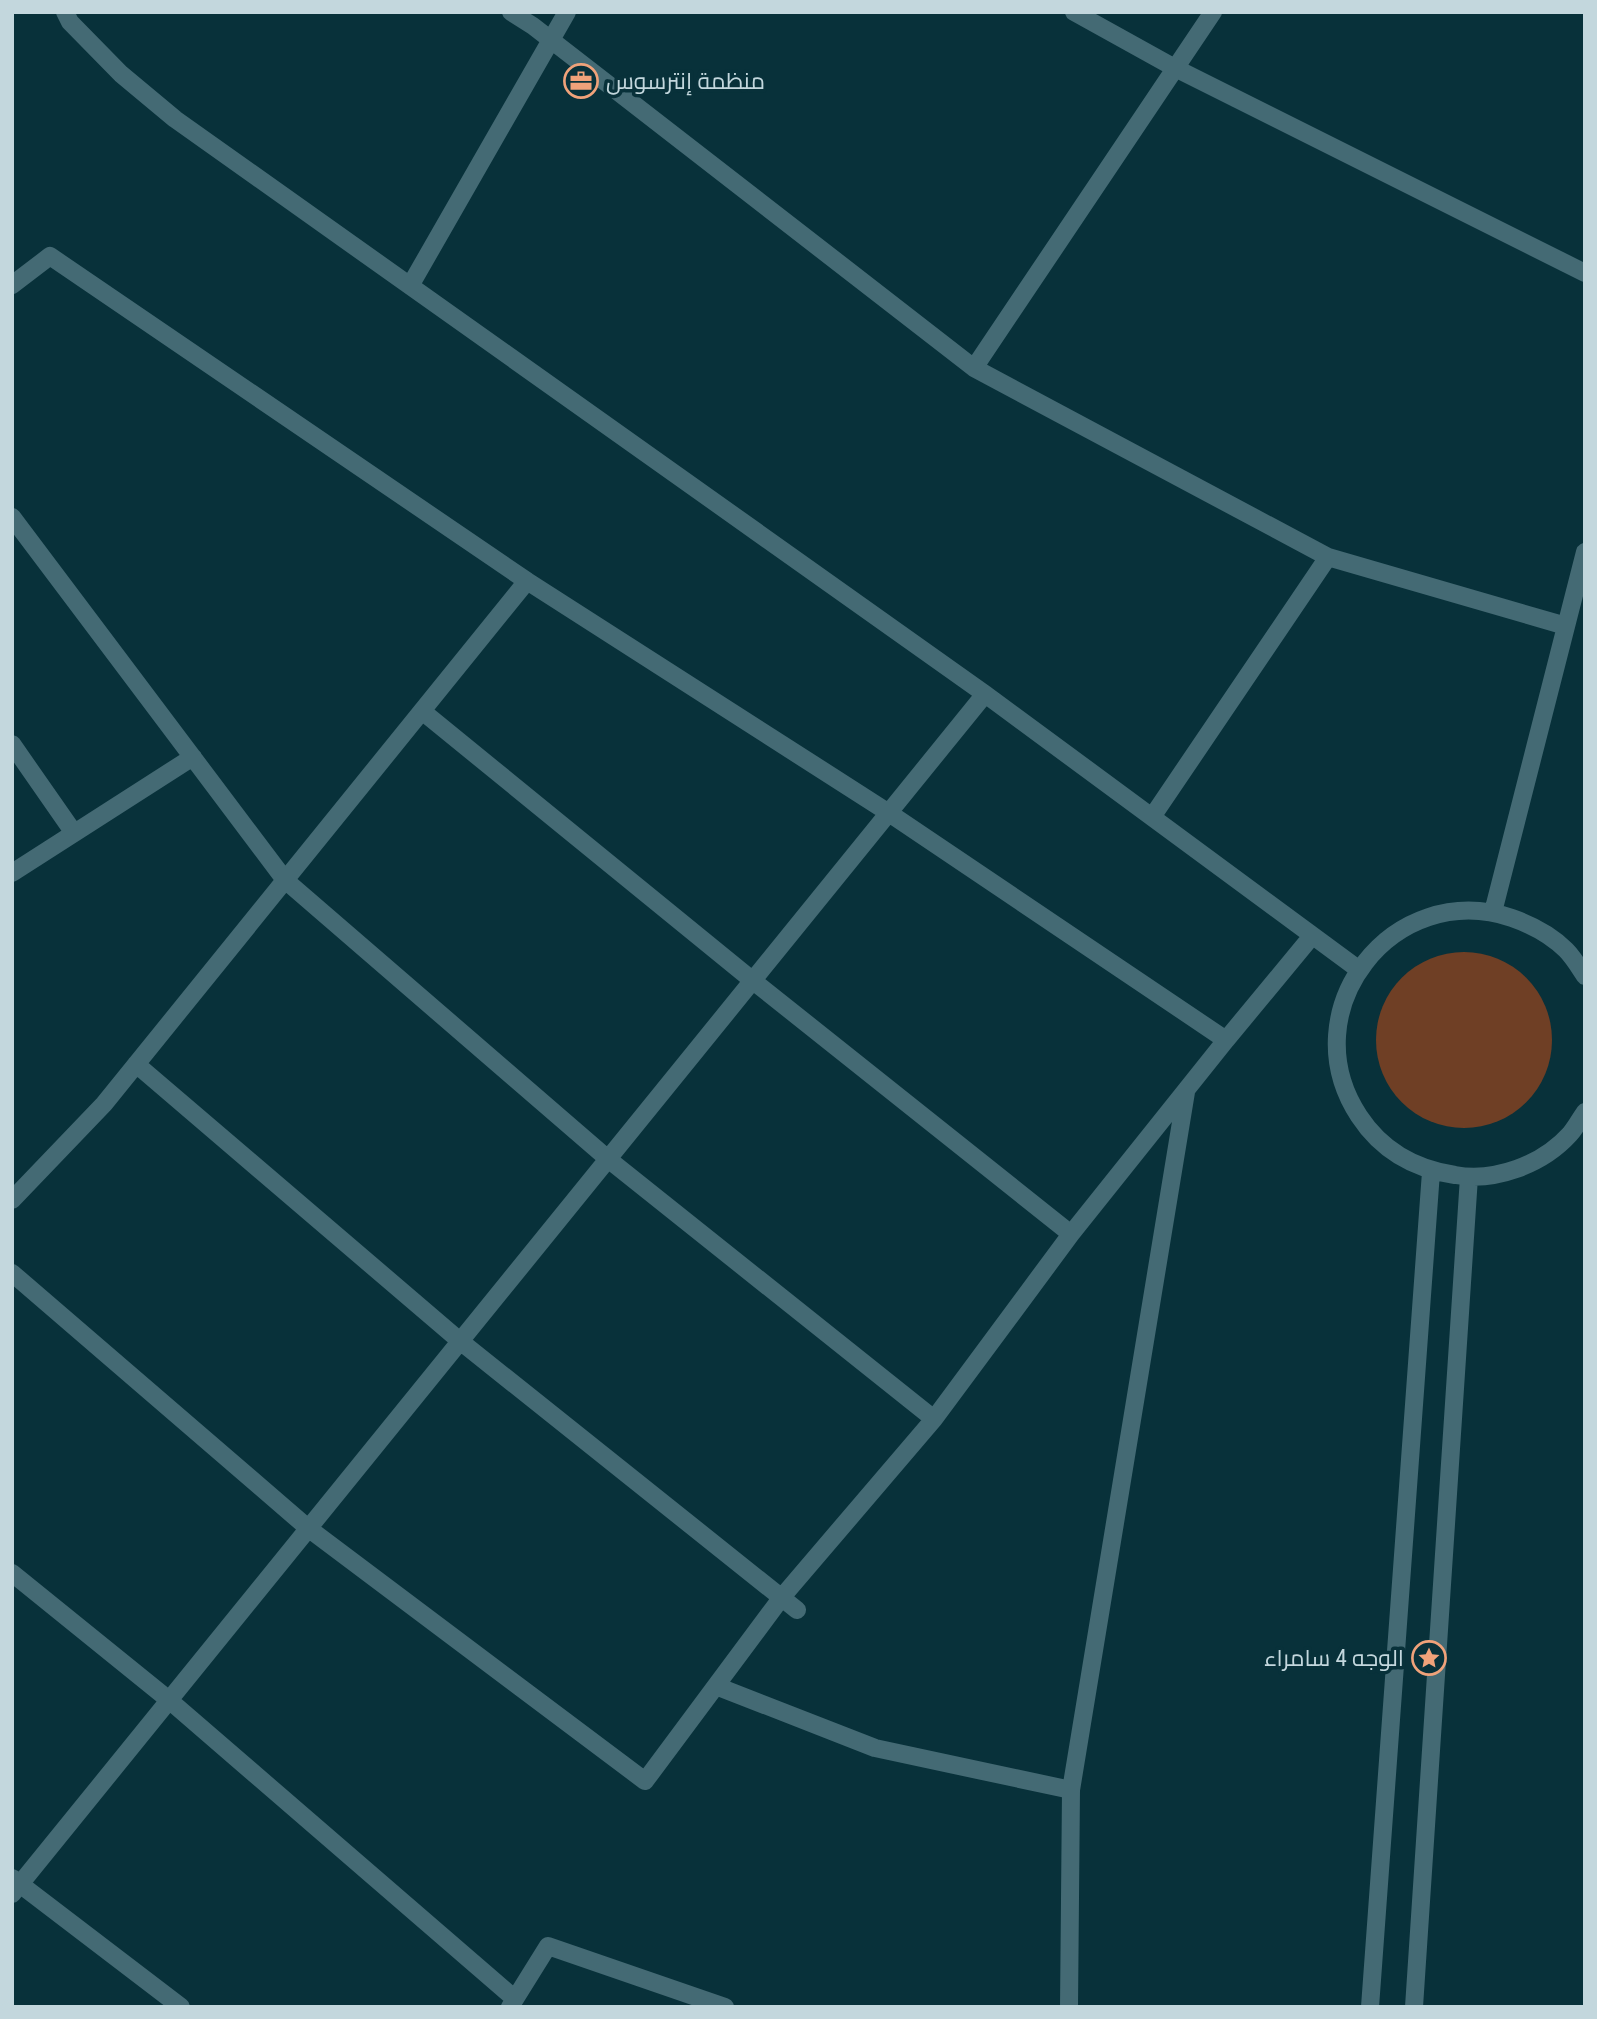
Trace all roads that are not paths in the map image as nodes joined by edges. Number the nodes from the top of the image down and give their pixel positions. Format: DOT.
graph roads {
  1 [pos="48,12"];
  2 [pos="511,12"];
  3 [pos="567,12"];
  4 [pos="1074,12"];
  5 [pos="1213,12"];
  6 [pos="68,17"];
  7 [pos="551,40"];
  8 [pos="1175,68"];
  9 [pos="1585,273"];
  10 [pos="12,285"];
  11 [pos="410,286"];
  12 [pos="974,368"];
  13 [pos="12,517"];
  14 [pos="1585,552"];
  15 [pos="1328,557"];
  16 [pos="527,580"];
  17 [pos="1566,626"];
  18 [pos="985,694"];
  19 [pos="422,711"];
  20 [pos="12,744"];
  21 [pos="193,757"];
  22 [pos="889,813"];
  23 [pos="1152,817"];
  24 [pos="74,833"];
  25 [pos="12,873"];
  26 [pos="285,880"];
  27 [pos="1493,912"];
  28 [pos="1312,936"];
  29 [pos="1358,969"];
  30 [pos="1585,976"];
  31 [pos="752,980"];
  32 [pos="1226,1041"];
  33 [pos="136,1064"];
  34 [pos="1187,1089"];
  35 [pos="1585,1111"];
  36 [pos="608,1159"];
  37 [pos="1431,1172"];
  38 [pos="1469,1177"];
  39 [pos="12,1200"];
  40 [pos="1071,1234"];
  41 [pos="12,1273"];
  42 [pos="460,1341"];
  43 [pos="934,1419"];
  44 [pos="308,1528"];
  45 [pos="12,1573"];
  46 [pos="782,1597"];
  47 [pos="797,1610"];
  48 [pos="716,1686"];
  49 [pos="169,1700"];
  50 [pos="1071,1790"];
  51 [pos="15,1885"];
  52 [pos="512,2003"];
  53 [pos="181,2007"];
  54 [pos="725,2007"];
  55 [pos="1069,2007"];
  56 [pos="1370,2007"];
  57 [pos="1414,2007"];
  1 -- 6 [label="street"];
  2 -- 7 [label="street"];
  3 -- 7 [label="street"];
  4 -- 8 [label="street"];
  5 -- 8 [label="street"];
  6 -- 11 [label="street"];
  7 -- 11 [label="street"];
  7 -- 12 [label="street"];
  8 -- 9 [label="street"];
  8 -- 12 [label="street"];
  10 -- 16 [label="street"];
  11 -- 18 [label="street"];
  12 -- 15 [label="street"];
  13 -- 21 [label="street"];
  14 -- 17 [label="street"];
  15 -- 17 [label="street"];
  15 -- 23 [label="street"];
  16 -- 19 [label="street"];
  16 -- 22 [label="street"];
  17 -- 27 [label="street"];
  18 -- 22 [label="street"];
  18 -- 23 [label="street"];
  19 -- 26 [label="street"];
  19 -- 31 [label="street"];
  20 -- 24 [label="street"];
  21 -- 24 [label="street"];
  21 -- 26 [label="street"];
  22 -- 31 [label="street"];
  22 -- 32 [label="street"];
  23 -- 28 [label="street"];
  24 -- 25 [label="street"];
  26 -- 33 [label="street"];
  26 -- 36 [label="street"];
  27 -- 29 [label="street"];
  27 -- 30 [label="street"];
  28 -- 29 [label="street"];
  28 -- 32 [label="street"];
  29 -- 37 [label="street"];
  31 -- 36 [label="street"];
  31 -- 40 [label="street"];
  32 -- 34 [label="street"];
  33 -- 39 [label="street"];
  33 -- 42 [label="street"];
  34 -- 40 [label="street"];
  34 -- 50 [label="street"];
  35 -- 38 [label="street"];
  36 -- 42 [label="street"];
  36 -- 43 [label="street"];
  37 -- 38 [label="street"];
  37 -- 56 [label="street"];
  38 -- 57 [label="street"];
  40 -- 43 [label="street"];
  41 -- 44 [label="street"];
  42 -- 44 [label="street"];
  42 -- 46 [label="street"];
  43 -- 46 [label="street"];
  44 -- 48 [label="street"];
  44 -- 49 [label="street"];
  45 -- 49 [label="street"];
  46 -- 47 [label="street"];
  46 -- 48 [label="street"];
  48 -- 50 [label="street"];
  49 -- 51 [label="street"];
  49 -- 52 [label="street"];
  50 -- 55 [label="street"];
  51 -- 53 [label="street"];
  52 -- 54 [label="street"];
}
